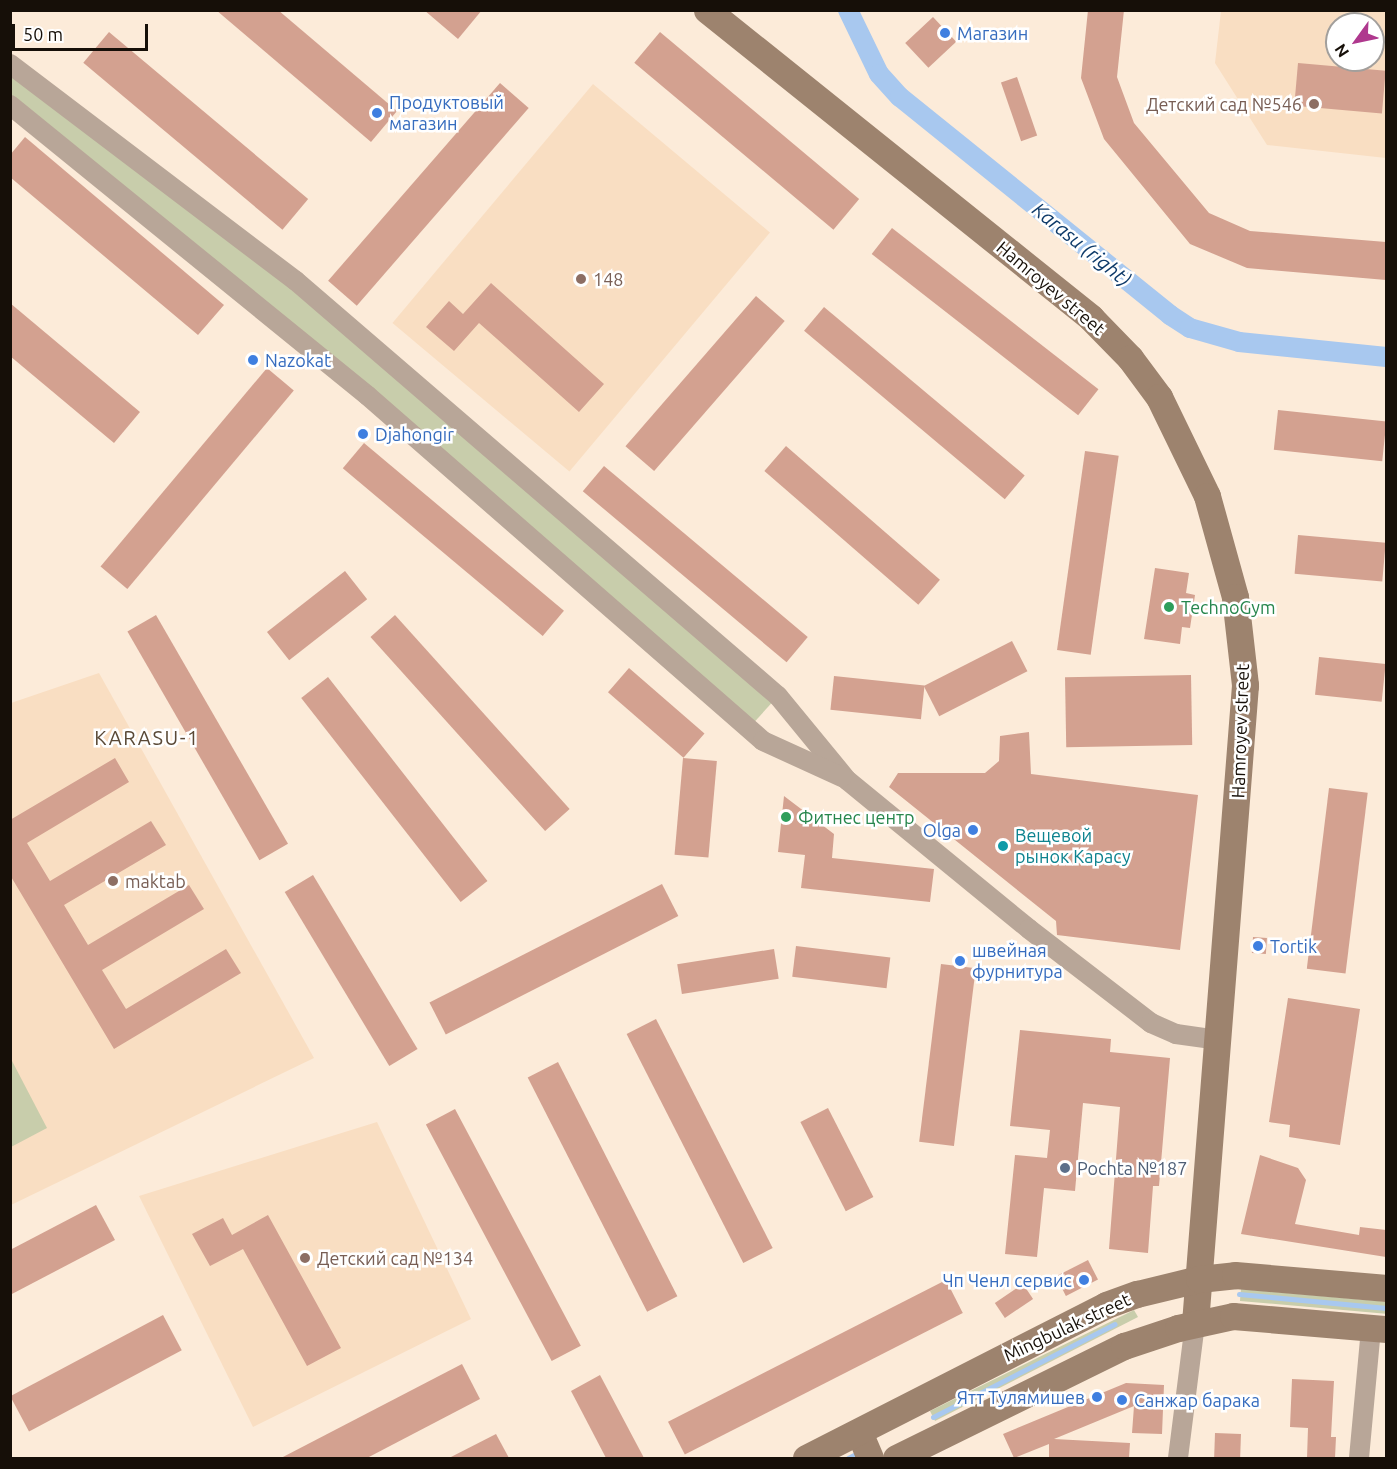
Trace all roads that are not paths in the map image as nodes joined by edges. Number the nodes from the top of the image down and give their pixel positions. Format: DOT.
graph roads {
  1 [pos="707,10"];
  2 [pos="10,64"];
  3 [pos="10,105"];
  4 [pos="847,780"];
  5 [pos="1218,1040"];
  6 [pos="1198,1279"];
  7 [pos="1386,1288"];
  8 [pos="1195,1323"];
  9 [pos="1379,1329"];
  10 [pos="858,1432"];
  11 [pos="806,1458"];
  12 [pos="870,1458"];
  13 [pos="896,1458"];
  14 [pos="1178,1458"];
  15 [pos="1359,1458"];
  1 -- 5 [label="main road, Hamroyev street"];
  2 -- 4 [label="street"];
  3 -- 4 [label="street"];
  4 -- 5 [label="street"];
  5 -- 6 [label="main road, Hamroyev street"];
  6 -- 7 [label="main road, Mingbulak street"];
  6 -- 8 [label="main road, Hamroyev street"];
  6 -- 10 [label="main road, Mingbulak street"];
  8 -- 9 [label="main road"];
  8 -- 13 [label="main road"];
  8 -- 14 [label="street"];
  9 -- 15 [label="street"];
  10 -- 11 [label="main road, Mingbulak street"];
  10 -- 12 [label="main road"];
}
